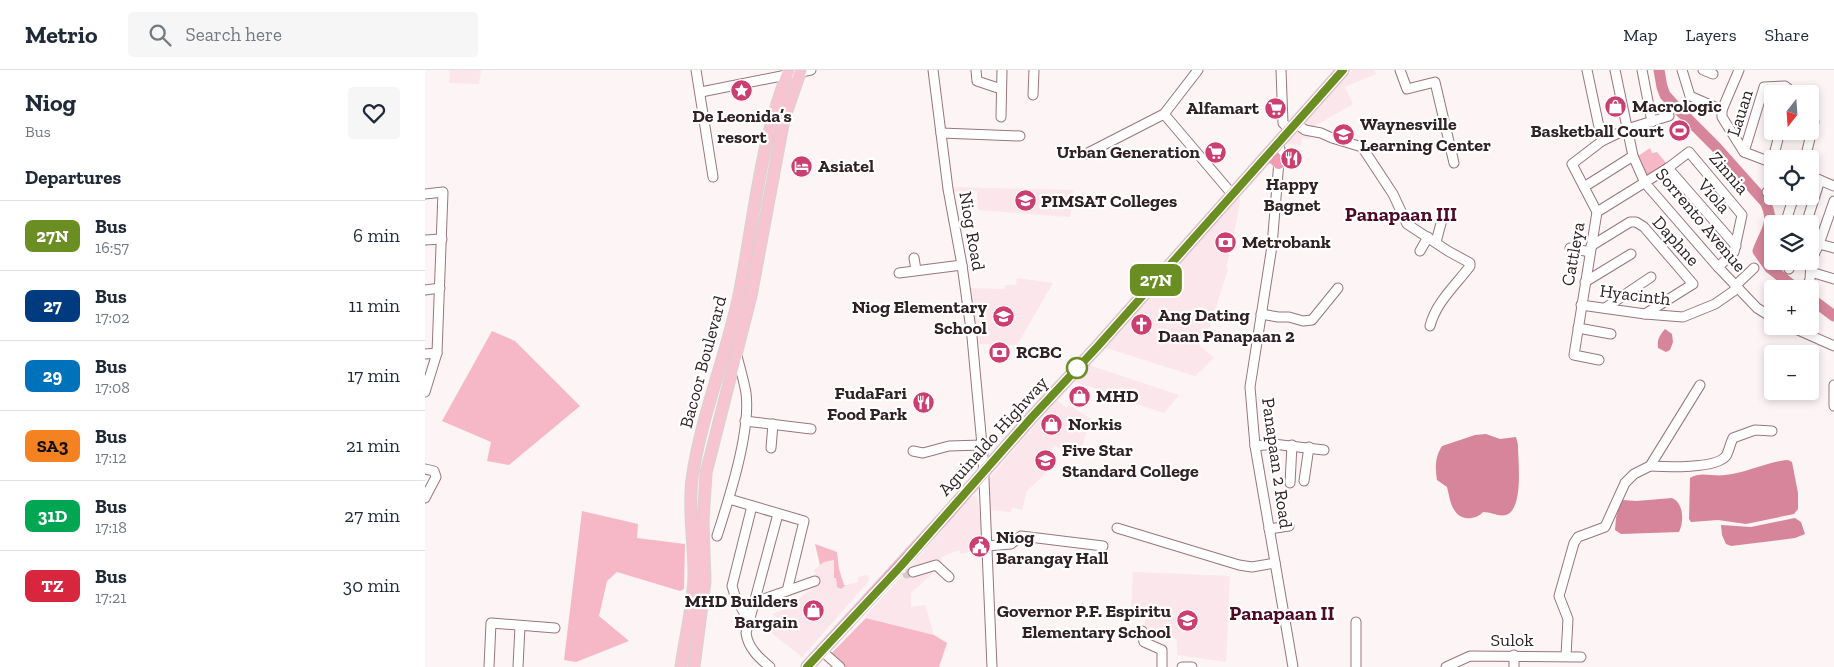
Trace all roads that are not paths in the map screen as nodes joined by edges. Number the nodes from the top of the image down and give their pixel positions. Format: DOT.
graph roads {
  1 [pos="696,70"];
  2 [pos="933,70"];
  3 [pos="976,70"];
  4 [pos="1002,70"];
  5 [pos="1033,70"];
  6 [pos="1198,70"];
  7 [pos="1281,70"];
  8 [pos="1343,70"];
  9 [pos="1400,70"];
  10 [pos="1587,70"];
  11 [pos="1615,70"];
  12 [pos="1642,70"];
  13 [pos="1683,70"];
  14 [pos="1703,70"];
  15 [pos="1739,70"];
  16 [pos="798,71"];
  17 [pos="767,74"];
  18 [pos="1713,74"];
  19 [pos="1764,87"];
  20 [pos="1001,89"];
  21 [pos="701,92"];
  22 [pos="1033,95"];
  23 [pos="1722,110"];
  24 [pos="1164,114"];
  25 [pos="1669,116"];
  26 [pos="1001,118"];
  27 [pos="1652,122"];
  28 [pos="1293,126"];
  29 [pos="1627,129"];
  30 [pos="941,133"];
  31 [pos="1020,136"];
  32 [pos="1602,141"];
  33 [pos="1277,145"];
  34 [pos="1745,152"];
  35 [pos="1086,154"];
  36 [pos="1633,156"];
  37 [pos="1265,158"];
  38 [pos="1764,158"];
  39 [pos="1279,163"];
  40 [pos="1454,163"];
  41 [pos="1668,168"];
  42 [pos="713,177"];
  43 [pos="1820,180"];
  44 [pos="1645,183"];
  45 [pos="1834,186"];
  46 [pos="1584,187"];
  47 [pos="758,190"];
  48 [pos="770,193"];
  49 [pos="425,194"];
  50 [pos="1232,194"];
  51 [pos="1834,201"];
  52 [pos="1444,212"];
  53 [pos="1597,212"];
  54 [pos="1809,215"];
  55 [pos="442,239"];
  56 [pos="425,240"];
  57 [pos="1432,240"];
  58 [pos="1819,244"];
  59 [pos="1736,246"];
  60 [pos="1571,248"];
  61 [pos="1834,248"];
  62 [pos="1591,249"];
  63 [pos="1420,251"];
  64 [pos="1631,254"];
  65 [pos="914,258"];
  66 [pos="962,265"];
  67 [pos="1718,267"];
  68 [pos="1754,268"];
  69 [pos="917,270"];
  70 [pos="1811,272"];
  71 [pos="899,273"];
  72 [pos="1651,277"];
  73 [pos="1834,279"];
  74 [pos="1810,280"];
  75 [pos="1585,282"];
  76 [pos="1736,287"];
  77 [pos="440,288"];
  78 [pos="1338,288"];
  79 [pos="425,290"];
  80 [pos="1581,305"];
  81 [pos="1605,308"];
  82 [pos="1764,312"];
  83 [pos="1261,314"];
  84 [pos="1645,314"];
  85 [pos="1430,326"];
  86 [pos="1578,328"];
  87 [pos="1611,334"];
  88 [pos="1809,335"];
  89 [pos="1834,346"];
  90 [pos="437,353"];
  91 [pos="425,354"];
  92 [pos="736,355"];
  93 [pos="1599,360"];
  94 [pos="1700,385"];
  95 [pos="1834,385"];
  96 [pos="425,392"];
  97 [pos="1834,406"];
  98 [pos="745,420"];
  99 [pos="773,424"];
  100 [pos="811,429"];
  101 [pos="1772,431"];
  102 [pos="982,445"];
  103 [pos="1292,445"];
  104 [pos="1255,446"];
  105 [pos="1309,447"];
  106 [pos="771,448"];
  107 [pos="1325,450"];
  108 [pos="913,451"];
  109 [pos="1292,460"];
  110 [pos="1307,460"];
  111 [pos="1650,466"];
  112 [pos="425,469"];
  113 [pos="984,472"];
  114 [pos="1304,481"];
  115 [pos="1290,483"];
  116 [pos="425,498"];
  117 [pos="729,499"];
  118 [pos="752,506"];
  119 [pos="778,514"];
  120 [pos="1289,526"];
  121 [pos="1117,528"];
  122 [pos="1269,529"];
  123 [pos="717,536"];
  124 [pos="987,546"];
  125 [pos="1103,546"];
  126 [pos="1275,564"];
  127 [pos="906,570"];
  128 [pos="949,577"];
  129 [pos="815,581"];
  130 [pos="787,591"];
  131 [pos="755,602"];
  132 [pos="749,622"];
  133 [pos="1356,622"];
  134 [pos="520,626"];
  135 [pos="555,628"];
  136 [pos="1143,631"];
  137 [pos="686,634"];
  138 [pos="699,635"];
  139 [pos="822,651"];
  140 [pos="1514,656"];
  141 [pos="1573,656"];
  142 [pos="489,667"];
  143 [pos="518,667"];
  144 [pos="681,667"];
  145 [pos="694,667"];
  146 [pos="770,667"];
  147 [pos="807,667"];
  148 [pos="840,667"];
  149 [pos="992,667"];
  150 [pos="1162,667"];
  151 [pos="1182,667"];
  152 [pos="1192,667"];
  153 [pos="1293,667"];
  154 [pos="1356,667"];
  155 [pos="1446,667"];
  156 [pos="1514,667"];
  157 [pos="1571,667"];
  1 -- 21 [label="street"];
  2 -- 30 [label="street, Niog Road"];
  3 -- 20 [label="street"];
  4 -- 20 [label="street"];
  5 -- 22 [label="street"];
  6 -- 24 [label="street"];
  7 -- 28 [label="street"];
  8 -- 28 [label="highway, Aguinaldo Highway"];
  9 -- 40 [label="street"];
  10 -- 32 [label="street"];
  11 -- 29 [label="street, Sorrento Avenue"];
  12 -- 27 [label="street"];
  13 -- 23 [label="street"];
  14 -- 18 [label="street"];
  15 -- 23 [label="street"];
  16 -- 17 [label="street"];
  16 -- 47 [label="main road, Bacoor Boulevard"];
  16 -- 48 [label="main road, Bacoor Boulevard"];
  17 -- 21 [label="street"];
  19 -- 34 [label="street, Lauan"];
  20 -- 26 [label="street"];
  21 -- 42 [label="street"];
  23 -- 34 [label="street"];
  24 -- 35 [label="street"];
  24 -- 50 [label="street"];
  25 -- 27 [label="street"];
  27 -- 29 [label="street"];
  28 -- 33 [label="highway, Aguinaldo Highway"];
  28 -- 57 [label="street"];
  29 -- 32 [label="street"];
  29 -- 36 [label="street, Sorrento Avenue"];
  30 -- 31 [label="street"];
  30 -- 66 [label="street, Niog Road"];
  32 -- 46 [label="street, Cattleya"];
  33 -- 37 [label="highway, Aguinaldo Highway"];
  33 -- 39 [label="street, Panapaan 2 Road"];
  34 -- 38 [label="street"];
  36 -- 44 [label="street, Sorrento Avenue"];
  36 -- 46 [label="street"];
  37 -- 39 [label="highway"];
  37 -- 50 [label="highway, Aguinaldo Highway"];
  39 -- 83 [label="street, Panapaan 2 Road"];
  41 -- 44 [label="street"];
  41 -- 59 [label="street, Viola"];
  41 -- 59 [label="street, Zinnia"];
  43 -- 45 [label="street"];
  43 -- 54 [label="street"];
  44 -- 53 [label="street"];
  44 -- 67 [label="street, Sorrento Avenue"];
  46 -- 53 [label="street, Cattleya"];
  47 -- 48 [label="main road"];
  47 -- 137 [label="main road, Bacoor Boulevard"];
  48 -- 92 [label="main road, Bacoor Boulevard"];
  49 -- 55 [label="street"];
  50 -- 113 [label="highway, Aguinaldo Highway"];
  51 -- 58 [label="street"];
  52 -- 57 [label="street"];
  53 -- 62 [label="street, Cattleya"];
  55 -- 56 [label="street"];
  55 -- 77 [label="street"];
  57 -- 63 [label="street"];
  57 -- 85 [label="street"];
  58 -- 61 [label="street"];
  59 -- 67 [label="street, Zinnia"];
  60 -- 62 [label="street"];
  62 -- 75 [label="street, Cattleya"];
  62 -- 84 [label="street, Daphne"];
  64 -- 75 [label="street"];
  65 -- 69 [label="street"];
  66 -- 69 [label="street"];
  66 -- 102 [label="street, Niog Road"];
  67 -- 76 [label="street, Sorrento Avenue"];
  68 -- 76 [label="street, Hyacinth"];
  69 -- 71 [label="street"];
  70 -- 73 [label="street"];
  70 -- 74 [label="street"];
  72 -- 81 [label="street"];
  75 -- 80 [label="street, Cattleya"];
  76 -- 82 [label="street, Sorrento Avenue"];
  76 -- 84 [label="street, Hyacinth"];
  77 -- 79 [label="street"];
  77 -- 90 [label="street"];
  78 -- 83 [label="street"];
  80 -- 81 [label="street, Hyacinth"];
  80 -- 86 [label="street, Cattleya"];
  81 -- 84 [label="street, Hyacinth"];
  83 -- 104 [label="street, Panapaan 2 Road"];
  86 -- 87 [label="street"];
  86 -- 93 [label="street, Cattleya"];
  88 -- 89 [label="street"];
  90 -- 91 [label="street"];
  90 -- 96 [label="street"];
  92 -- 98 [label="street"];
  92 -- 138 [label="main road, Bacoor Boulevard"];
  94 -- 111 [label="street"];
  95 -- 97 [label="street"];
  98 -- 99 [label="street"];
  98 -- 117 [label="street"];
  99 -- 100 [label="street"];
  99 -- 106 [label="street"];
  101 -- 111 [label="street"];
  102 -- 108 [label="street"];
  102 -- 113 [label="street, Niog Road"];
  103 -- 104 [label="street"];
  103 -- 105 [label="street"];
  103 -- 109 [label="street"];
  104 -- 122 [label="street, Panapaan 2 Road"];
  105 -- 107 [label="street"];
  105 -- 110 [label="street"];
  109 -- 110 [label="street"];
  109 -- 115 [label="street"];
  110 -- 114 [label="street"];
  111 -- 141 [label="street"];
  112 -- 116 [label="street"];
  113 -- 124 [label="street, Niog Road"];
  113 -- 127 [label="highway, Aguinaldo Highway"];
  117 -- 118 [label="street"];
  117 -- 123 [label="street"];
  118 -- 119 [label="street"];
  118 -- 132 [label="street"];
  119 -- 130 [label="street"];
  119 -- 131 [label="street"];
  120 -- 122 [label="street"];
  121 -- 126 [label="street"];
  122 -- 126 [label="street, Panapaan 2 Road"];
  124 -- 125 [label="street"];
  124 -- 149 [label="street, Niog Road"];
  126 -- 153 [label="street, Panapaan 2 Road"];
  127 -- 128 [label="street"];
  127 -- 139 [label="highway, Aguinaldo Highway"];
  129 -- 130 [label="street"];
  130 -- 131 [label="street"];
  131 -- 132 [label="street"];
  132 -- 146 [label="street"];
  133 -- 154 [label="street"];
  134 -- 135 [label="street"];
  134 -- 142 [label="street"];
  134 -- 143 [label="street"];
  136 -- 150 [label="street"];
  137 -- 138 [label="main road"];
  137 -- 144 [label="main road, Bacoor Boulevard"];
  138 -- 145 [label="main road, Bacoor Boulevard"];
  139 -- 147 [label="highway, Aguinaldo Highway"];
  139 -- 148 [label="street"];
  140 -- 141 [label="street, Sulok"];
  140 -- 155 [label="street, Sulok"];
  140 -- 156 [label="street"];
  141 -- 157 [label="street"];
  151 -- 152 [label="street"];
}
